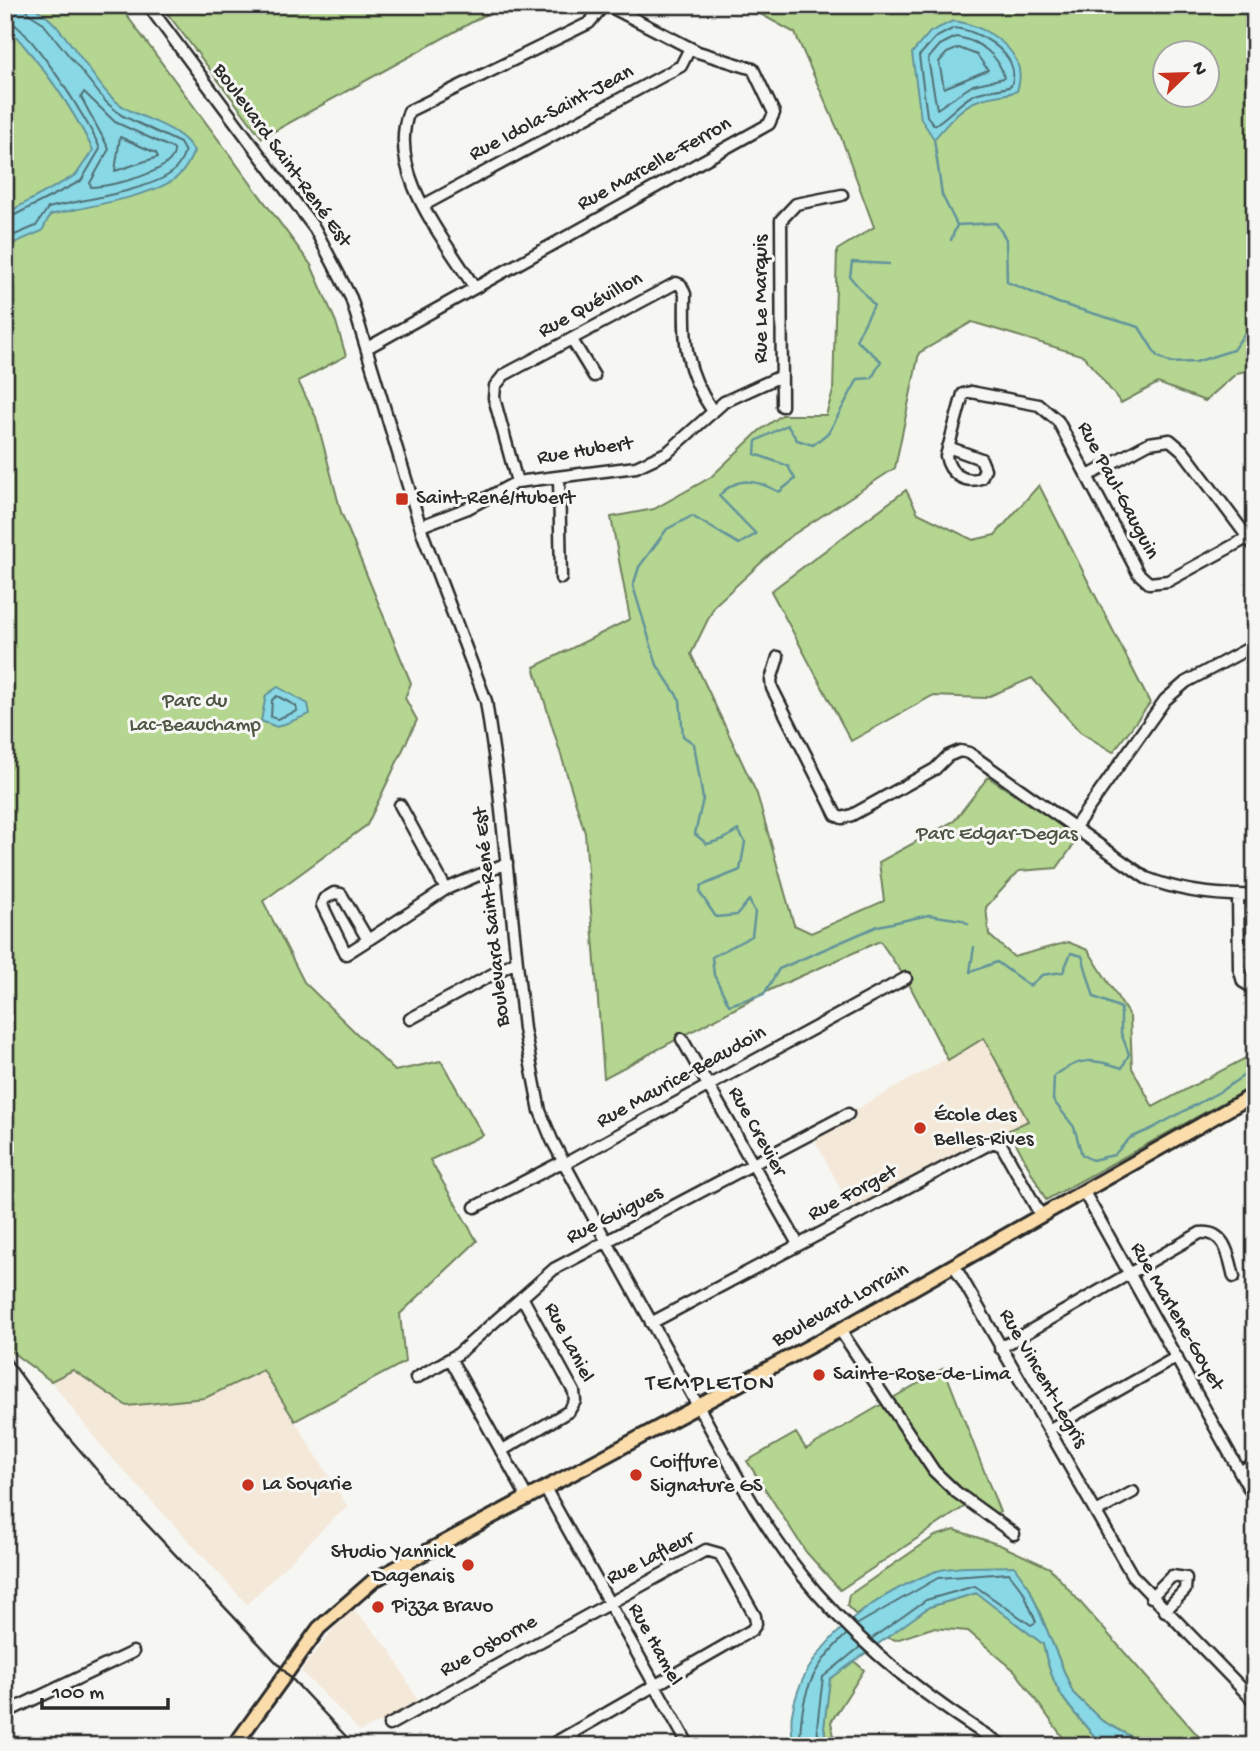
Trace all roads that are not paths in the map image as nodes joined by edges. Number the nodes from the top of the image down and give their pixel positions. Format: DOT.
graph roads {
  1 [pos="148,5"];
  2 [pos="606,5"];
  3 [pos="690,48"];
  4 [pos="842,195"];
  5 [pos="424,205"];
  6 [pos="474,287"];
  7 [pos="572,340"];
  8 [pos="367,348"];
  9 [pos="594,376"];
  10 [pos="781,376"];
  11 [pos="782,406"];
  12 [pos="712,410"];
  13 [pos="948,447"];
  14 [pos="1088,476"];
  15 [pos="559,477"];
  16 [pos="517,482"];
  17 [pos="421,527"];
  18 [pos="1247,538"];
  19 [pos="1255,547"];
  20 [pos="561,578"];
  21 [pos="1255,645"];
  22 [pos="778,657"];
  23 [pos="400,805"];
  24 [pos="1075,827"];
  25 [pos="507,863"];
  26 [pos="446,889"];
  27 [pos="1255,895"];
  28 [pos="1238,896"];
  29 [pos="368,940"];
  30 [pos="515,962"];
  31 [pos="905,978"];
  32 [pos="1255,989"];
  33 [pos="410,1019"];
  34 [pos="682,1039"];
  35 [pos="709,1087"];
  36 [pos="1255,1094"];
  37 [pos="848,1114"];
  38 [pos="564,1162"];
  39 [pos="753,1165"];
  40 [pos="1084,1192"];
  41 [pos="475,1207"];
  42 [pos="1041,1216"];
  43 [pos="607,1243"];
  44 [pos="798,1244"];
  45 [pos="954,1265"];
  46 [pos="1129,1275"];
  47 [pos="1234,1278"];
  48 [pos="522,1297"];
  49 [pos="652,1323"];
  50 [pos="840,1330"];
  51 [pos="1000,1348"];
  52 [pos="1177,1357"];
  53 [pos="451,1360"];
  54 [pos="416,1378"];
  55 [pos="698,1406"];
  56 [pos="1050,1429"];
  57 [pos="501,1451"];
  58 [pos="1255,1463"];
  59 [pos="1241,1471"];
  60 [pos="546,1490"];
  61 [pos="1133,1492"];
  62 [pos="528,1499"];
  63 [pos="1255,1499"];
  64 [pos="1096,1512"];
  65 [pos="1014,1534"];
  66 [pos="1151,1597"];
  67 [pos="608,1603"];
  68 [pos="1165,1611"];
  69 [pos="133,1652"];
  70 [pos="655,1687"];
  71 [pos="1255,1702"];
  72 [pos="5,1713"];
  73 [pos="389,1725"];
  74 [pos="571,1734"];
  75 [pos="234,1746"];
  76 [pos="549,1746"];
  77 [pos="578,1746"];
  78 [pos="689,1746"];
  79 [pos="1004,1746"];
  1 -- 8 [label="street, Boulevard Saint-René Est"];
  2 -- 3 [label="street, Rue Marcelle-Ferron"];
  2 -- 5 [label="street"];
  3 -- 5 [label="street, Rue Idola-Saint-Jean"];
  3 -- 6 [label="street, Rue Marcelle-Ferron"];
  4 -- 10 [label="street, Rue Le Marquis"];
  5 -- 6 [label="street"];
  6 -- 8 [label="street, Rue Marcelle-Ferron"];
  7 -- 9 [label="street"];
  7 -- 12 [label="street, Rue Quévillon"];
  7 -- 16 [label="street, Rue Quévillon"];
  8 -- 17 [label="street, Boulevard Saint-René Est"];
  10 -- 11 [label="street, Rue Le Marquis"];
  10 -- 12 [label="street, Rue Hubert"];
  12 -- 15 [label="street, Rue Hubert"];
  13 -- 14 [label="street, Rue Paul-Gauguin"];
  14 -- 18 [label="street"];
  14 -- 18 [label="street, Rue Paul-Gauguin"];
  15 -- 16 [label="street, Rue Hubert"];
  15 -- 20 [label="street"];
  16 -- 17 [label="street, Rue Hubert"];
  17 -- 25 [label="street, Boulevard Saint-René Est"];
  18 -- 19 [label="street"];
  21 -- 24 [label="street"];
  22 -- 24 [label="street"];
  23 -- 26 [label="street"];
  24 -- 28 [label="street"];
  25 -- 26 [label="street"];
  25 -- 30 [label="street, Boulevard Saint-René Est"];
  26 -- 29 [label="street"];
  27 -- 28 [label="street"];
  28 -- 32 [label="street"];
  29 -- 29 [label="street"];
  30 -- 33 [label="street"];
  30 -- 38 [label="street, Boulevard Saint-René Est"];
  31 -- 35 [label="street, Rue Maurice-Beaudoin"];
  34 -- 35 [label="street, Rue Crevier"];
  35 -- 38 [label="street, Rue Maurice-Beaudoin"];
  35 -- 39 [label="street, Rue Crevier"];
  36 -- 40 [label="main road, Boulevard Lorrain"];
  37 -- 39 [label="street, Rue Guigues"];
  38 -- 41 [label="street, Rue Maurice-Beaudoin"];
  38 -- 43 [label="street, Boulevard Saint-René Est"];
  39 -- 43 [label="street, Rue Guigues"];
  39 -- 44 [label="street, Rue Crevier"];
  40 -- 42 [label="main road, Boulevard Lorrain"];
  40 -- 46 [label="street, Rue Marlene-Goyet"];
  42 -- 44 [label="street, Rue Forget"];
  42 -- 45 [label="main road, Boulevard Lorrain"];
  43 -- 48 [label="street, Rue Guigues"];
  43 -- 49 [label="street, Boulevard Saint-René Est"];
  44 -- 49 [label="street, Rue Forget"];
  45 -- 50 [label="main road, Boulevard Lorrain"];
  45 -- 51 [label="street, Rue Vincent-Legris"];
  46 -- 47 [label="street"];
  46 -- 51 [label="street"];
  46 -- 52 [label="street, Rue Marlene-Goyet"];
  48 -- 53 [label="street, Rue Guigues"];
  48 -- 57 [label="street, Rue Laniel"];
  49 -- 55 [label="street, Boulevard Saint-René Est"];
  50 -- 55 [label="main road, Boulevard Lorrain"];
  50 -- 65 [label="street"];
  51 -- 56 [label="street, Rue Vincent-Legris"];
  52 -- 56 [label="street"];
  52 -- 59 [label="street, Rue Marlene-Goyet"];
  53 -- 54 [label="street, Rue Guigues"];
  53 -- 57 [label="street"];
  55 -- 60 [label="main road, Boulevard Lorrain"];
  55 -- 79 [label="street, Boulevard Saint-René Est"];
  56 -- 64 [label="street, Rue Vincent-Legris"];
  57 -- 62 [label="street"];
  58 -- 59 [label="street"];
  59 -- 63 [label="street, Rue Marlene-Goyet"];
  60 -- 62 [label="main road, Boulevard Lorrain"];
  60 -- 67 [label="street, Rue Hamel"];
  61 -- 64 [label="street"];
  62 -- 75 [label="main road, Boulevard Lorrain"];
  64 -- 66 [label="street, Rue Vincent-Legris"];
  66 -- 68 [label="street, Rue Vincent-Legris"];
  66 -- 68 [label="street"];
  67 -- 70 [label="street, Rue Hamel"];
  67 -- 70 [label="street, Rue Lafleur"];
  67 -- 73 [label="street, Rue Osborne"];
  68 -- 71 [label="street, Rue Vincent-Legris"];
  69 -- 72 [label="street"];
  70 -- 74 [label="street"];
  70 -- 78 [label="street, Rue Hamel"];
  74 -- 76 [label="street"];
  74 -- 77 [label="street"];
}
